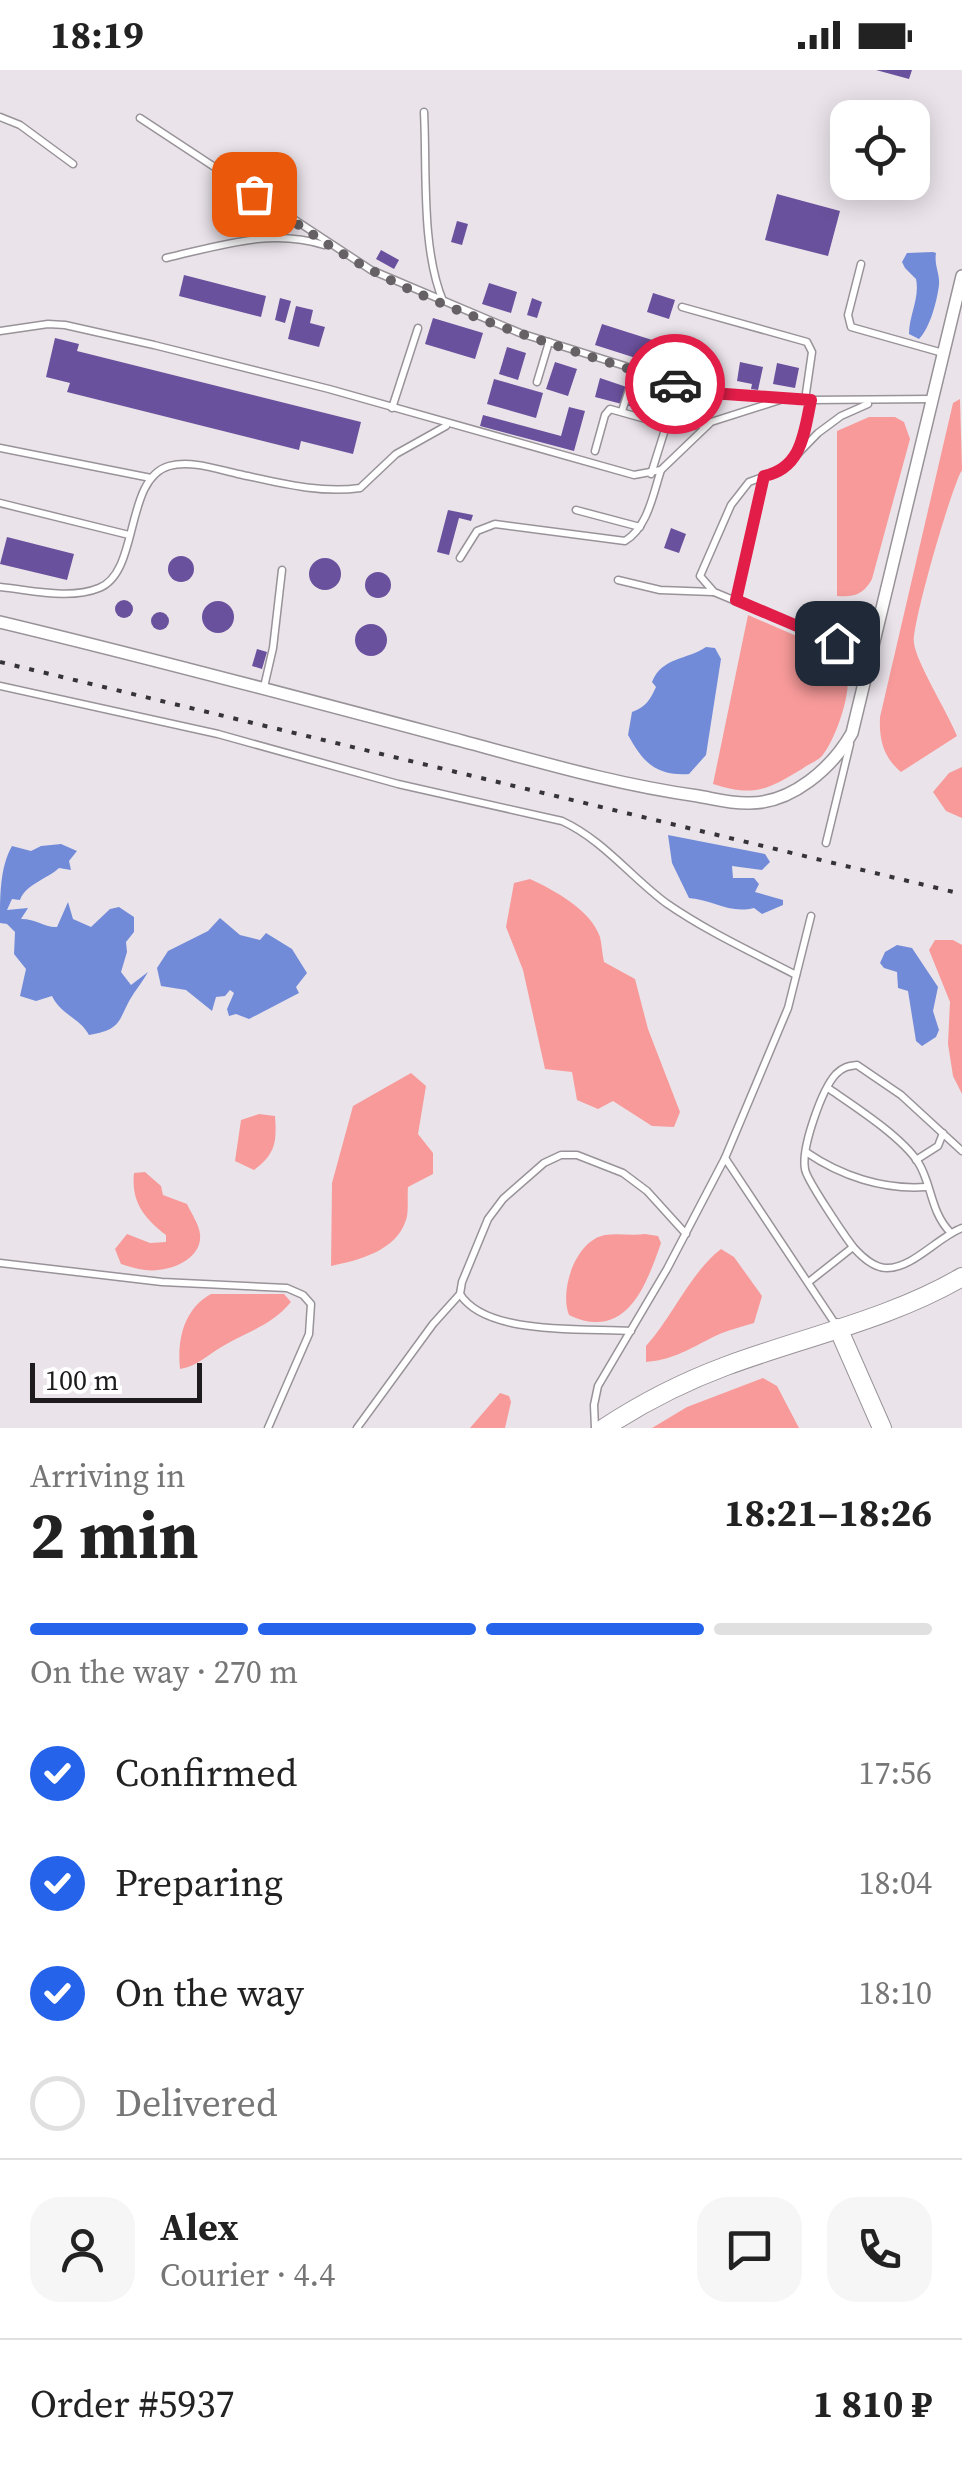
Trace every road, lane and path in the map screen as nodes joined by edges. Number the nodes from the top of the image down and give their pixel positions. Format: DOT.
graph roads {
  1 [pos="424,112"];
  2 [pos="0,117"];
  3 [pos="140,118"];
  4 [pos="73,164"];
  5 [pos="335,249"];
  6 [pos="166,258"];
  7 [pos="861,264"];
  8 [pos="962,276"];
  9 [pos="959,295"];
  10 [pos="443,302"];
  11 [pos="682,307"];
  12 [pos="418,328"];
  13 [pos="0,331"];
  14 [pos="549,342"];
  15 [pos="944,354"];
  16 [pos="635,371"];
  17 [pos="537,382"];
  18 [pos="679,385"];
  19 [pos="786,398"];
  20 [pos="808,400"];
  21 [pos="934,400"];
  22 [pos="873,402"];
  23 [pos="392,408"];
  24 [pos="622,411"];
  25 [pos="711,422"];
  26 [pos="666,424"];
  27 [pos="448,425"];
  28 [pos="0,448"];
  29 [pos="594,450"];
  30 [pos="800,451"];
  31 [pos="661,470"];
  32 [pos="651,474"];
  33 [pos="764,476"];
  34 [pos="151,478"];
  35 [pos="0,503"];
  36 [pos="576,510"];
  37 [pos="640,526"];
  38 [pos="129,535"];
  39 [pos="460,558"];
  40 [pos="282,570"];
  41 [pos="618,580"];
  42 [pos="0,587"];
  43 [pos="714,592"];
  44 [pos="736,600"];
  45 [pos="0,622"];
  46 [pos="871,657"];
  47 [pos="0,686"];
  48 [pos="264,688"];
  49 [pos="852,734"];
  50 [pos="826,843"];
  51 [pos="811,916"];
  52 [pos="796,975"];
  53 [pos="828,1088"];
  54 [pos="942,1133"];
  55 [pos="962,1151"];
  56 [pos="806,1152"];
  57 [pos="725,1158"];
  58 [pos="916,1160"];
  59 [pos="926,1188"];
  60 [pos="962,1228"];
  61 [pos="950,1232"];
  62 [pos="686,1234"];
  63 [pos="853,1248"];
  64 [pos="0,1263"];
  65 [pos="962,1277"];
  66 [pos="810,1282"];
  67 [pos="460,1294"];
  68 [pos="838,1328"];
  69 [pos="630,1331"];
  70 [pos="268,1428"];
  71 [pos="357,1428"];
  72 [pos="595,1428"];
  73 [pos="604,1428"];
  74 [pos="882,1428"];
  1 -- 10 [label="lane"];
  2 -- 4 [label="lane"];
  3 -- 5 [label="lane"];
  5 -- 6 [label="lane"];
  5 -- 10 [label="lane"];
  7 -- 15 [label="lane"];
  8 -- 9 [label="street"];
  9 -- 15 [label="street"];
  10 -- 14 [label="lane"];
  11 -- 20 [label="lane"];
  12 -- 23 [label="lane"];
  13 -- 23 [label="lane"];
  14 -- 16 [label="lane"];
  14 -- 17 [label="lane"];
  15 -- 21 [label="street"];
  16 -- 18 [label="lane"];
  16 -- 24 [label="lane"];
  18 -- 19 [label="lane"];
  18 -- 26 [label="lane"];
  19 -- 20 [label="lane"];
  19 -- 25 [label="lane"];
  20 -- 22 [label="lane"];
  20 -- 30 [label="lane"];
  21 -- 22 [label="lane"];
  21 -- 46 [label="street"];
  22 -- 30 [label="lane"];
  23 -- 27 [label="lane"];
  24 -- 26 [label="lane"];
  24 -- 29 [label="lane"];
  25 -- 26 [label="lane"];
  25 -- 31 [label="lane"];
  26 -- 32 [label="lane"];
  27 -- 32 [label="lane"];
  27 -- 34 [label="lane"];
  28 -- 34 [label="lane"];
  30 -- 33 [label="lane"];
  31 -- 32 [label="lane"];
  31 -- 37 [label="lane"];
  33 -- 43 [label="lane"];
  33 -- 44 [label="lane"];
  34 -- 38 [label="lane"];
  35 -- 38 [label="lane"];
  36 -- 37 [label="lane"];
  37 -- 39 [label="lane"];
  38 -- 42 [label="lane"];
  40 -- 48 [label="lane"];
  41 -- 43 [label="lane"];
  43 -- 44 [label="lane"];
  44 -- 46 [label="lane"];
  45 -- 48 [label="street"];
  46 -- 49 [label="street"];
  47 -- 52 [label="lane"];
  48 -- 49 [label="street"];
  49 -- 50 [label="lane"];
  51 -- 52 [label="lane"];
  52 -- 57 [label="lane"];
  53 -- 54 [label="lane"];
  53 -- 56 [label="lane"];
  53 -- 58 [label="lane"];
  54 -- 55 [label="lane"];
  54 -- 58 [label="lane"];
  56 -- 59 [label="lane"];
  56 -- 63 [label="lane"];
  57 -- 62 [label="lane"];
  57 -- 66 [label="lane"];
  58 -- 59 [label="lane"];
  59 -- 61 [label="lane"];
  60 -- 61 [label="lane"];
  61 -- 63 [label="lane"];
  62 -- 67 [label="lane"];
  62 -- 69 [label="lane"];
  63 -- 66 [label="lane"];
  64 -- 70 [label="lane"];
  65 -- 68 [label="main road"];
  66 -- 68 [label="lane"];
  67 -- 69 [label="lane"];
  67 -- 71 [label="lane"];
  68 -- 73 [label="main road"];
  68 -- 74 [label="main road"];
  69 -- 72 [label="lane"];
}
